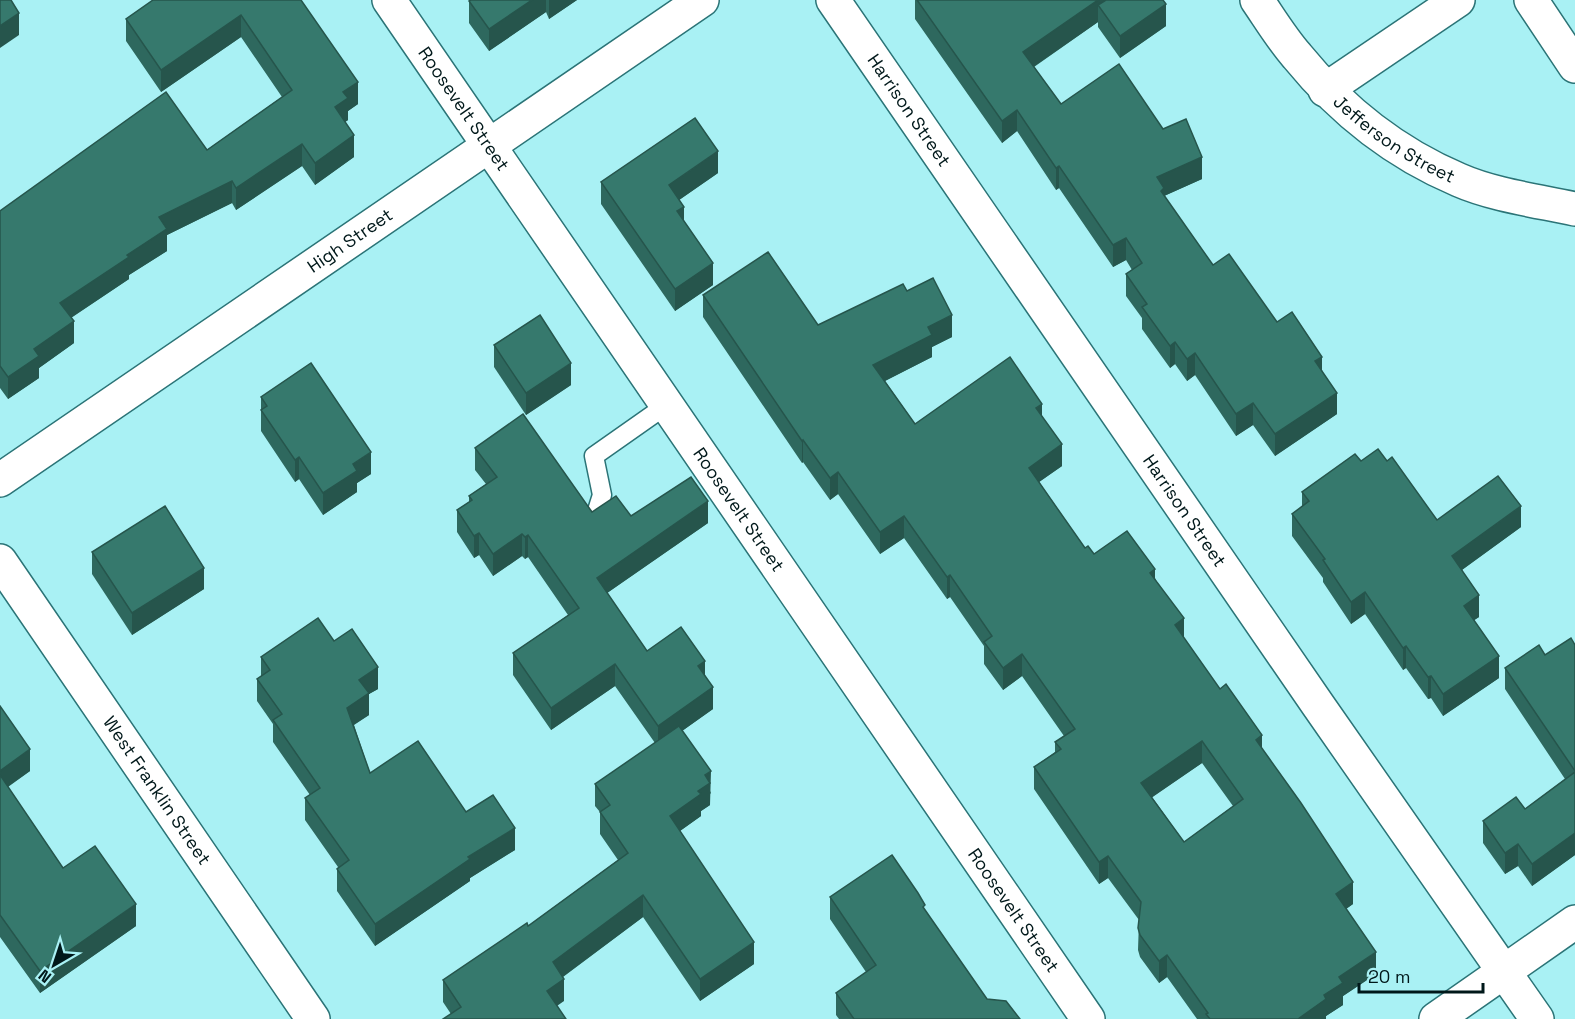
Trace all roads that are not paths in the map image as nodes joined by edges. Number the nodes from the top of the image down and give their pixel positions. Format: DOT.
graph roads {
  1 [pos="390,0"];
  2 [pos="702,0"];
  3 [pos="832,0"];
  4 [pos="1257,0"];
  5 [pos="1458,0"];
  6 [pos="1531,0"];
  7 [pos="1575,66"];
  8 [pos="1325,90"];
  9 [pos="490,145"];
  10 [pos="1575,209"];
  11 [pos="668,404"];
  12 [pos="0,480"];
  13 [pos="595,517"];
  14 [pos="0,561"];
  15 [pos="1575,922"];
  16 [pos="1505,971"];
  17 [pos="313,1019"];
  18 [pos="1088,1019"];
  19 [pos="1436,1019"];
  20 [pos="1537,1019"];
  1 -- 9 [label="street, Roosevelt Street"];
  2 -- 9 [label="street, High Street"];
  3 -- 16 [label="street, Harrison Street"];
  4 -- 8 [label="street, Jefferson Street"];
  5 -- 8 [label="street"];
  6 -- 7 [label="street"];
  8 -- 10 [label="street, Jefferson Street"];
  9 -- 11 [label="street, Roosevelt Street"];
  9 -- 12 [label="street, High Street"];
  11 -- 13 [label="lane"];
  11 -- 18 [label="street, Roosevelt Street"];
  14 -- 17 [label="street, West Franklin Street"];
  15 -- 16 [label="street"];
  16 -- 19 [label="street"];
  16 -- 20 [label="street, Harrison Street"];
}
